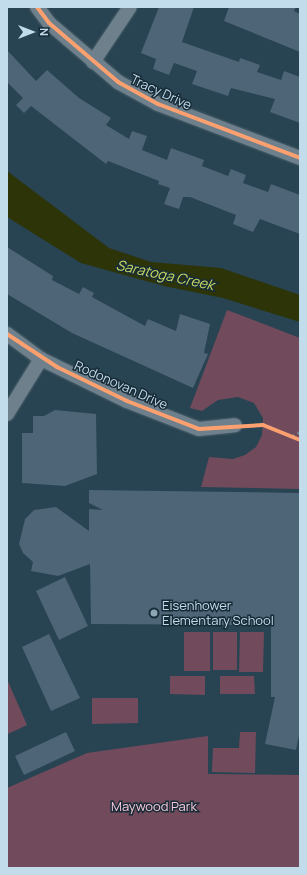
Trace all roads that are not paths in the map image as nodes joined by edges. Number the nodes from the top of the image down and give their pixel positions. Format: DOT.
graph roads {
  1 [pos="37,7"];
  2 [pos="130,7"];
  3 [pos="93,62"];
  4 [pos="300,158"];
  5 [pos="7,334"];
  6 [pos="41,359"];
  7 [pos="7,414"];
  8 [pos="235,425"];
  1 -- 3 [label="street, Tracy Drive"];
  2 -- 3 [label="street"];
  3 -- 4 [label="street, Tracy Drive"];
  5 -- 6 [label="street, Rodonovan Drive"];
  6 -- 7 [label="street"];
  6 -- 8 [label="street, Rodonovan Drive"];
}
